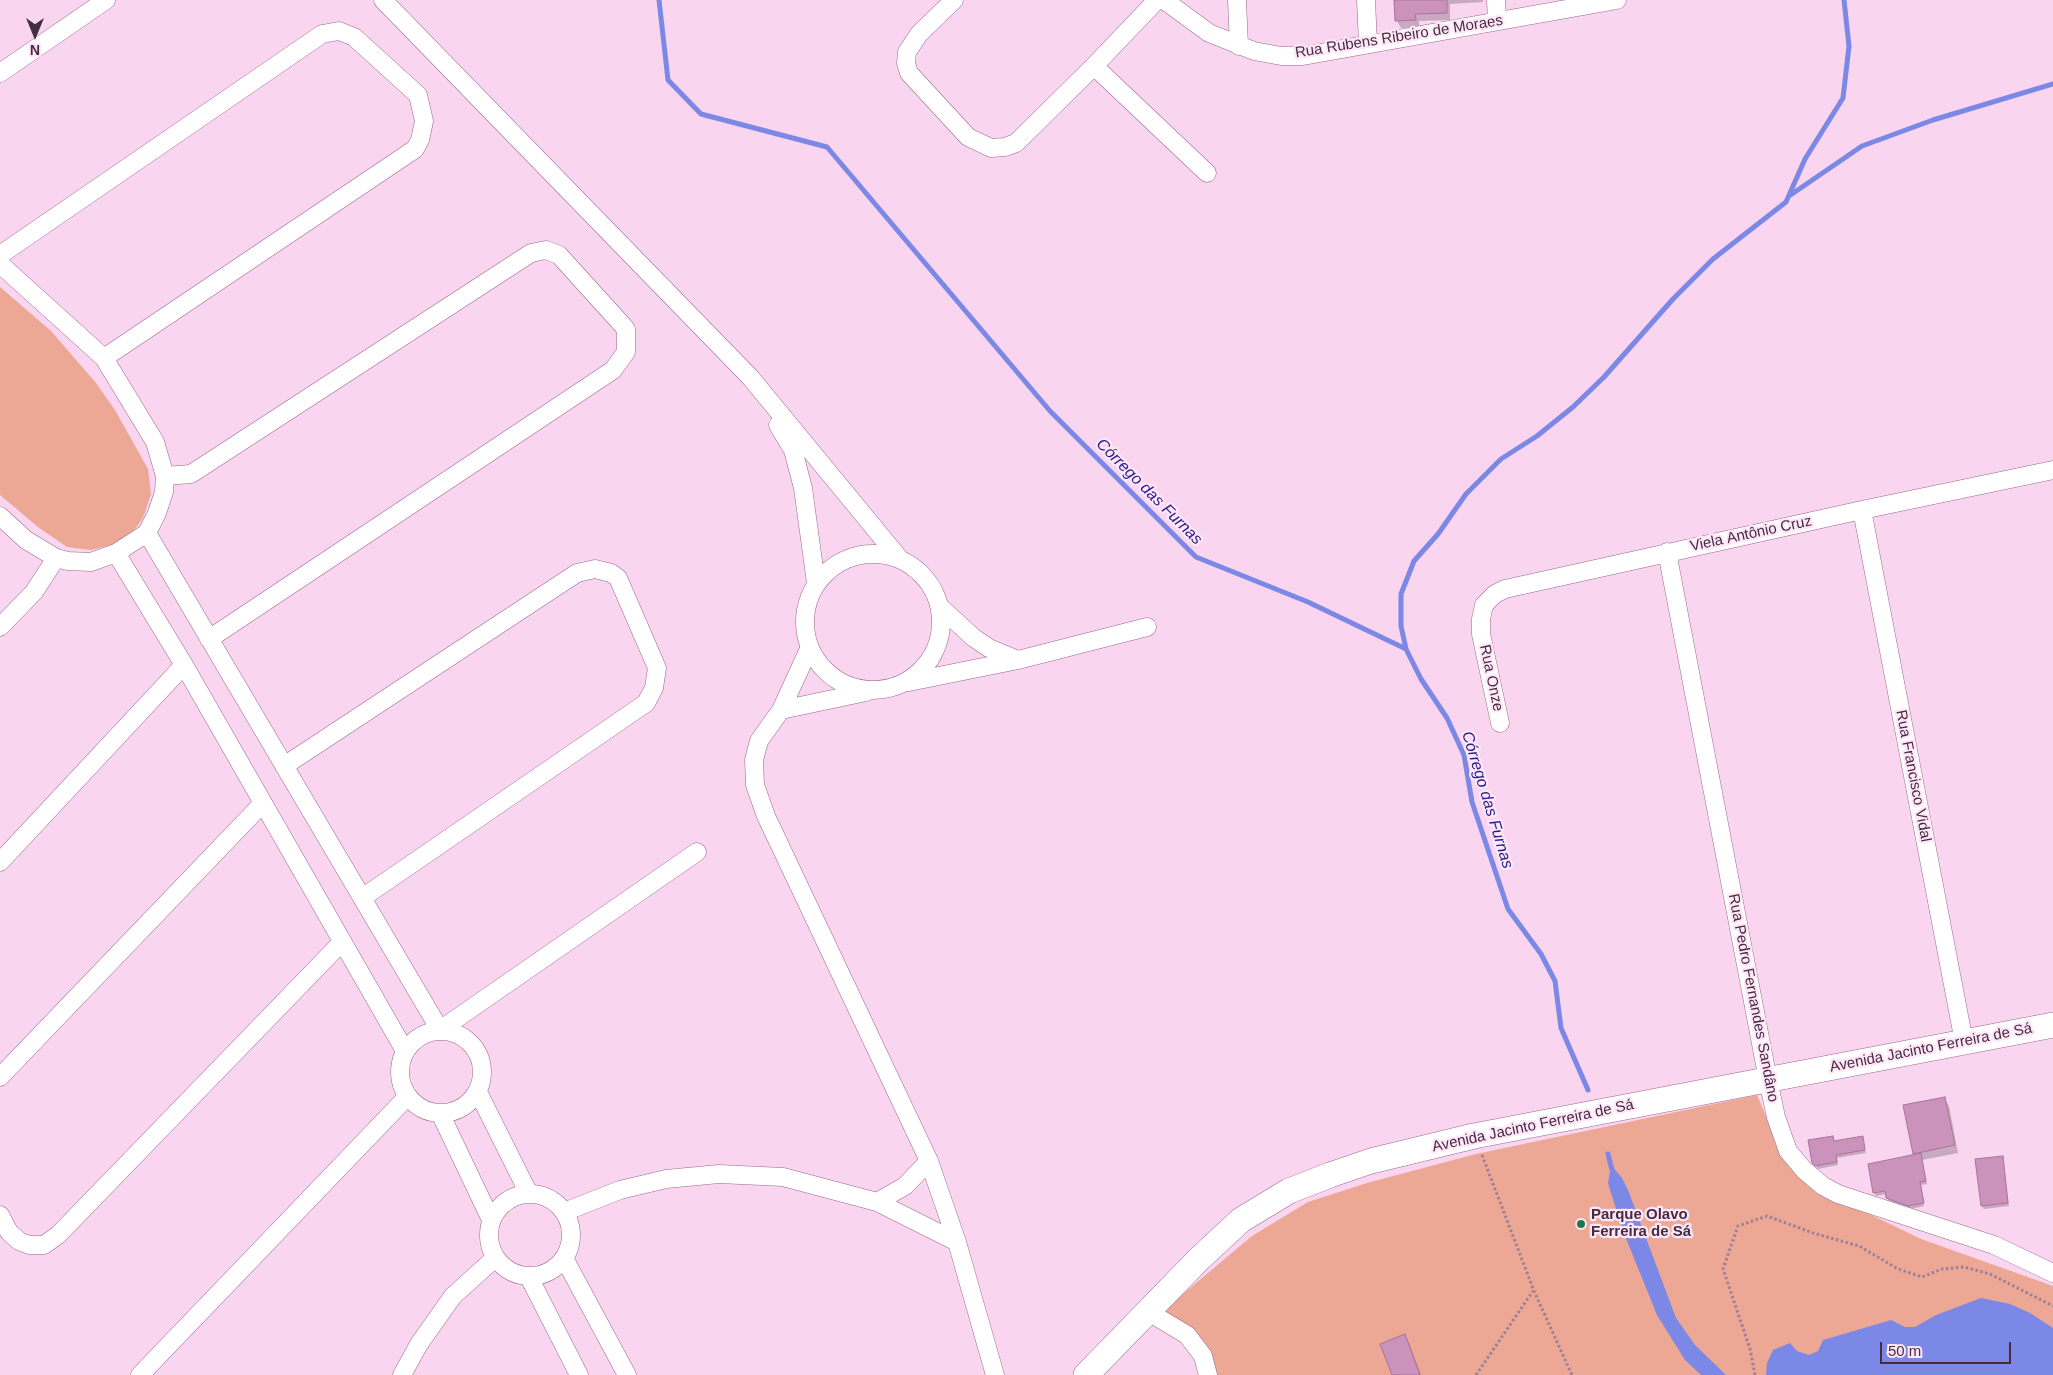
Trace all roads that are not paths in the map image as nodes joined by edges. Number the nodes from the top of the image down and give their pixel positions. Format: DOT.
graph roads {
  1 [pos="106,0"];
  2 [pos="383,0"];
  3 [pos="954,0"];
  4 [pos="1156,0"];
  5 [pos="1164,0"];
  6 [pos="1236,0"];
  7 [pos="1366,0"];
  8 [pos="1496,0"];
  9 [pos="1617,0"];
  10 [pos="1497,21"];
  11 [pos="1368,44"];
  12 [pos="1240,46"];
  13 [pos="1094,66"];
  14 [pos="0,73"];
  15 [pos="1206,173"];
  16 [pos="0,255"];
  17 [pos="0,264"];
  18 [pos="104,358"];
  19 [pos="750,377"];
  20 [pos="2053,471"];
  21 [pos="165,476"];
  22 [pos="1862,510"];
  23 [pos="0,516"];
  24 [pos="147,533"];
  25 [pos="1667,552"];
  26 [pos="116,553"];
  27 [pos="56,558"];
  28 [pos="899,558"];
  29 [pos="816,583"];
  30 [pos="940,607"];
  31 [pos="0,627"];
  32 [pos="1147,627"];
  33 [pos="1481,634"];
  34 [pos="209,639"];
  35 [pos="809,649"];
  36 [pos="1018,660"];
  37 [pos="184,665"];
  38 [pos="906,682"];
  39 [pos="872,691"];
  40 [pos="781,710"];
  41 [pos="1500,723"];
  42 [pos="284,766"];
  43 [pos="263,804"];
  44 [pos="697,852"];
  45 [pos="0,862"];
  46 [pos="362,898"];
  47 [pos="342,942"];
  48 [pos="2053,1025"];
  49 [pos="440,1030"];
  50 [pos="1964,1042"];
  51 [pos="405,1051"];
  52 [pos="0,1077"];
  53 [pos="1768,1080"];
  54 [pos="478,1092"];
  55 [pos="408,1096"];
  56 [pos="440,1113"];
  57 [pos="929,1162"];
  58 [pos="529,1194"];
  59 [pos="877,1202"];
  60 [pos="564,1212"];
  61 [pos="0,1215"];
  62 [pos="491,1220"];
  63 [pos="957,1242"];
  64 [pos="495,1258"];
  65 [pos="564,1258"];
  66 [pos="2053,1273"];
  67 [pos="529,1277"];
  68 [pos="1147,1311"];
  69 [pos="140,1375"];
  70 [pos="402,1375"];
  71 [pos="579,1375"];
  72 [pos="626,1375"];
  73 [pos="996,1375"];
  74 [pos="1086,1375"];
  75 [pos="1208,1375"];
  1 -- 14 [label="street"];
  2 -- 19 [label="street"];
  3 -- 13 [label="street"];
  4 -- 13 [label="street"];
  5 -- 12 [label="street, Rua Rubens Ribeiro de Moraes"];
  6 -- 12 [label="street"];
  7 -- 11 [label="street"];
  8 -- 10 [label="street"];
  9 -- 10 [label="street, Rua Rubens Ribeiro de Moraes"];
  10 -- 11 [label="street, Rua Rubens Ribeiro de Moraes"];
  11 -- 12 [label="street, Rua Rubens Ribeiro de Moraes"];
  13 -- 15 [label="street"];
  16 -- 18 [label="street"];
  17 -- 18 [label="street"];
  18 -- 21 [label="street"];
  19 -- 28 [label="street"];
  19 -- 29 [label="street"];
  20 -- 22 [label="street, Viela Antônio Cruz"];
  21 -- 24 [label="street"];
  21 -- 34 [label="street"];
  22 -- 25 [label="street, Viela Antônio Cruz"];
  22 -- 50 [label="street, Rua Francisco Vidal"];
  23 -- 27 [label="street"];
  24 -- 26 [label="street"];
  24 -- 34 [label="street"];
  25 -- 33 [label="street, Viela Antônio Cruz"];
  25 -- 53 [label="street, Rua Pedro Fernandes Sandâno"];
  26 -- 27 [label="street"];
  26 -- 37 [label="street"];
  27 -- 31 [label="street"];
  28 -- 29 [label="street"];
  28 -- 30 [label="street"];
  29 -- 35 [label="street"];
  30 -- 36 [label="street"];
  30 -- 38 [label="street"];
  32 -- 36 [label="street"];
  33 -- 41 [label="street, Rua Onze"];
  34 -- 42 [label="street"];
  35 -- 39 [label="street"];
  35 -- 40 [label="street"];
  36 -- 38 [label="street"];
  37 -- 43 [label="street"];
  37 -- 45 [label="street"];
  38 -- 39 [label="street"];
  39 -- 40 [label="street"];
  40 -- 57 [label="street"];
  42 -- 46 [label="street"];
  42 -- 46 [label="street"];
  43 -- 47 [label="street"];
  43 -- 52 [label="street"];
  44 -- 49 [label="street"];
  46 -- 49 [label="street"];
  47 -- 51 [label="street"];
  47 -- 61 [label="street"];
  48 -- 50 [label="main road, Avenida Jacinto Ferreira de Sá"];
  49 -- 51 [label="street"];
  49 -- 54 [label="street"];
  50 -- 53 [label="main road, Avenida Jacinto Ferreira de Sá"];
  51 -- 55 [label="street"];
  53 -- 66 [label="street, Rua Pedro Fernandes Sandâno"];
  53 -- 68 [label="main road, Avenida Jacinto Ferreira de Sá"];
  54 -- 56 [label="street"];
  54 -- 58 [label="street"];
  55 -- 56 [label="street"];
  55 -- 69 [label="street"];
  56 -- 62 [label="street"];
  57 -- 59 [label="street"];
  57 -- 63 [label="street"];
  58 -- 60 [label="street"];
  58 -- 62 [label="street"];
  59 -- 60 [label="street"];
  59 -- 63 [label="street"];
  60 -- 65 [label="street"];
  62 -- 64 [label="street"];
  63 -- 73 [label="street"];
  64 -- 67 [label="street"];
  64 -- 70 [label="street"];
  65 -- 67 [label="street"];
  65 -- 72 [label="street"];
  67 -- 71 [label="street"];
  68 -- 74 [label="main road, Avenida Jacinto Ferreira de Sá"];
  68 -- 75 [label="street"];
}
